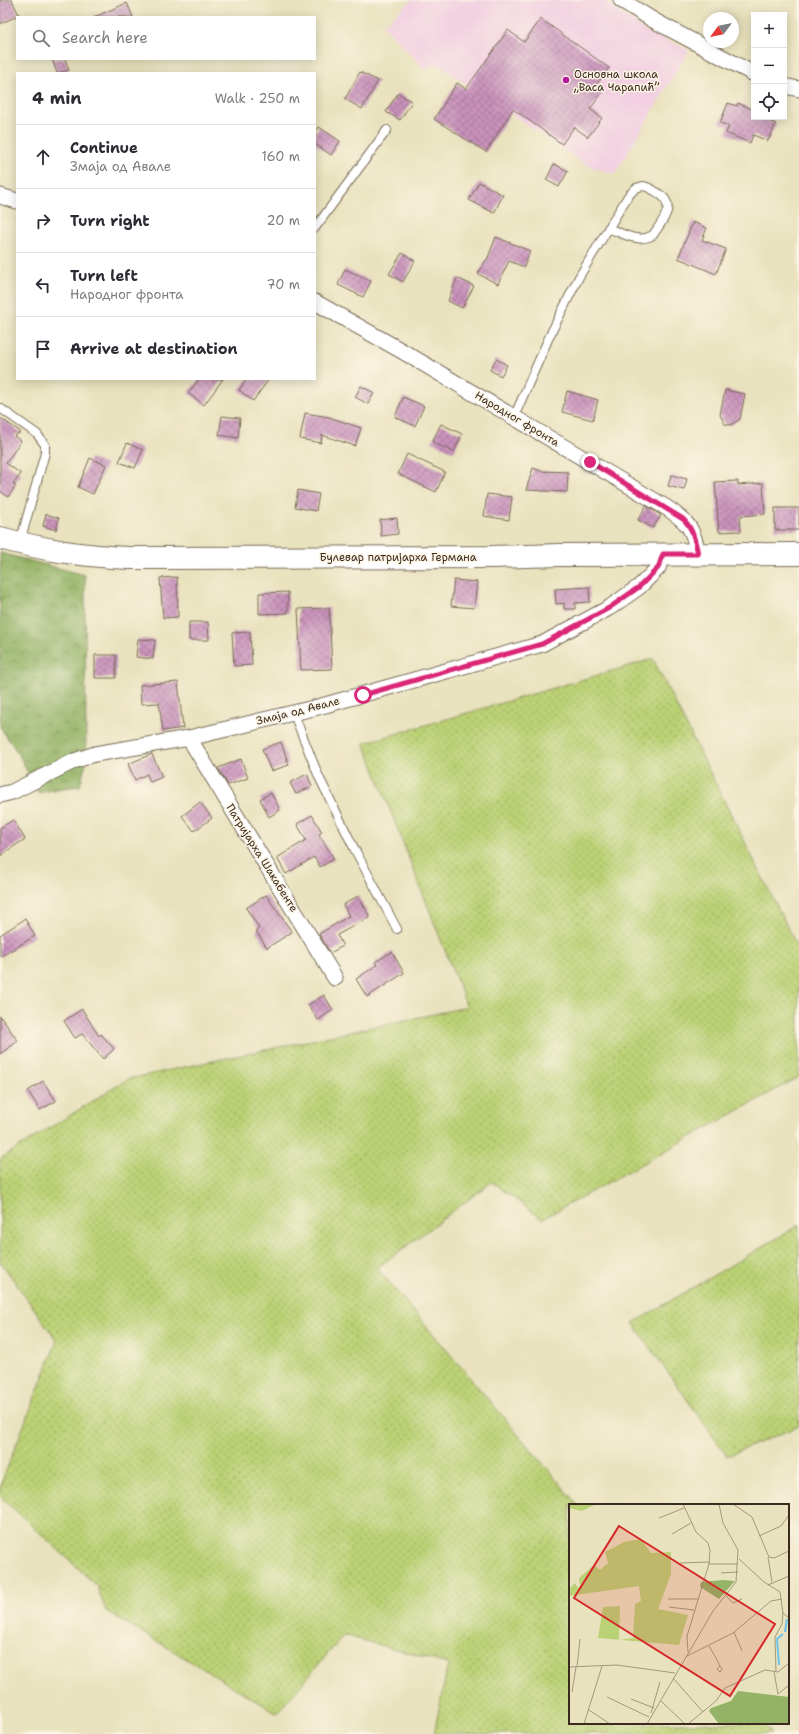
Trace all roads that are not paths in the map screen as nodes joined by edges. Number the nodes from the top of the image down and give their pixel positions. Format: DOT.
graph roads {
  1 [pos="621,0"];
  2 [pos="751,72"];
  3 [pos="787,87"];
  4 [pos="799,89"];
  5 [pos="387,130"];
  6 [pos="0,196"];
  7 [pos="16,201"];
  8 [pos="316,227"];
  9 [pos="608,228"];
  10 [pos="316,303"];
  11 [pos="0,408"];
  12 [pos="514,417"];
  13 [pos="10,540"];
  14 [pos="663,554"];
  15 [pos="698,554"];
  16 [pos="799,554"];
  17 [pos="293,712"];
  18 [pos="189,738"];
  19 [pos="0,795"];
  20 [pos="397,929"];
  21 [pos="335,978"];
  1 -- 2 [label="street"];
  3 -- 4 [label="street"];
  5 -- 8 [label="lane"];
  6 -- 7 [label="street"];
  9 -- 9 [label="lane"];
  9 -- 12 [label="lane"];
  10 -- 12 [label="street, Народног фронта"];
  11 -- 13 [label="lane"];
  12 -- 15 [label="street, Народног фронта"];
  13 -- 14 [label="main road, Булевар патријарха Германа"];
  14 -- 15 [label="main road, Булевар патријарха Германа"];
  14 -- 17 [label="street, Змаја од Авале"];
  15 -- 16 [label="main road, Булевар патријарха Германа"];
  17 -- 18 [label="street, Змаја од Авале"];
  17 -- 20 [label="lane"];
  18 -- 19 [label="street, Змаја од Авале"];
  18 -- 21 [label="street, Патријарха Шакабенте"];
}
